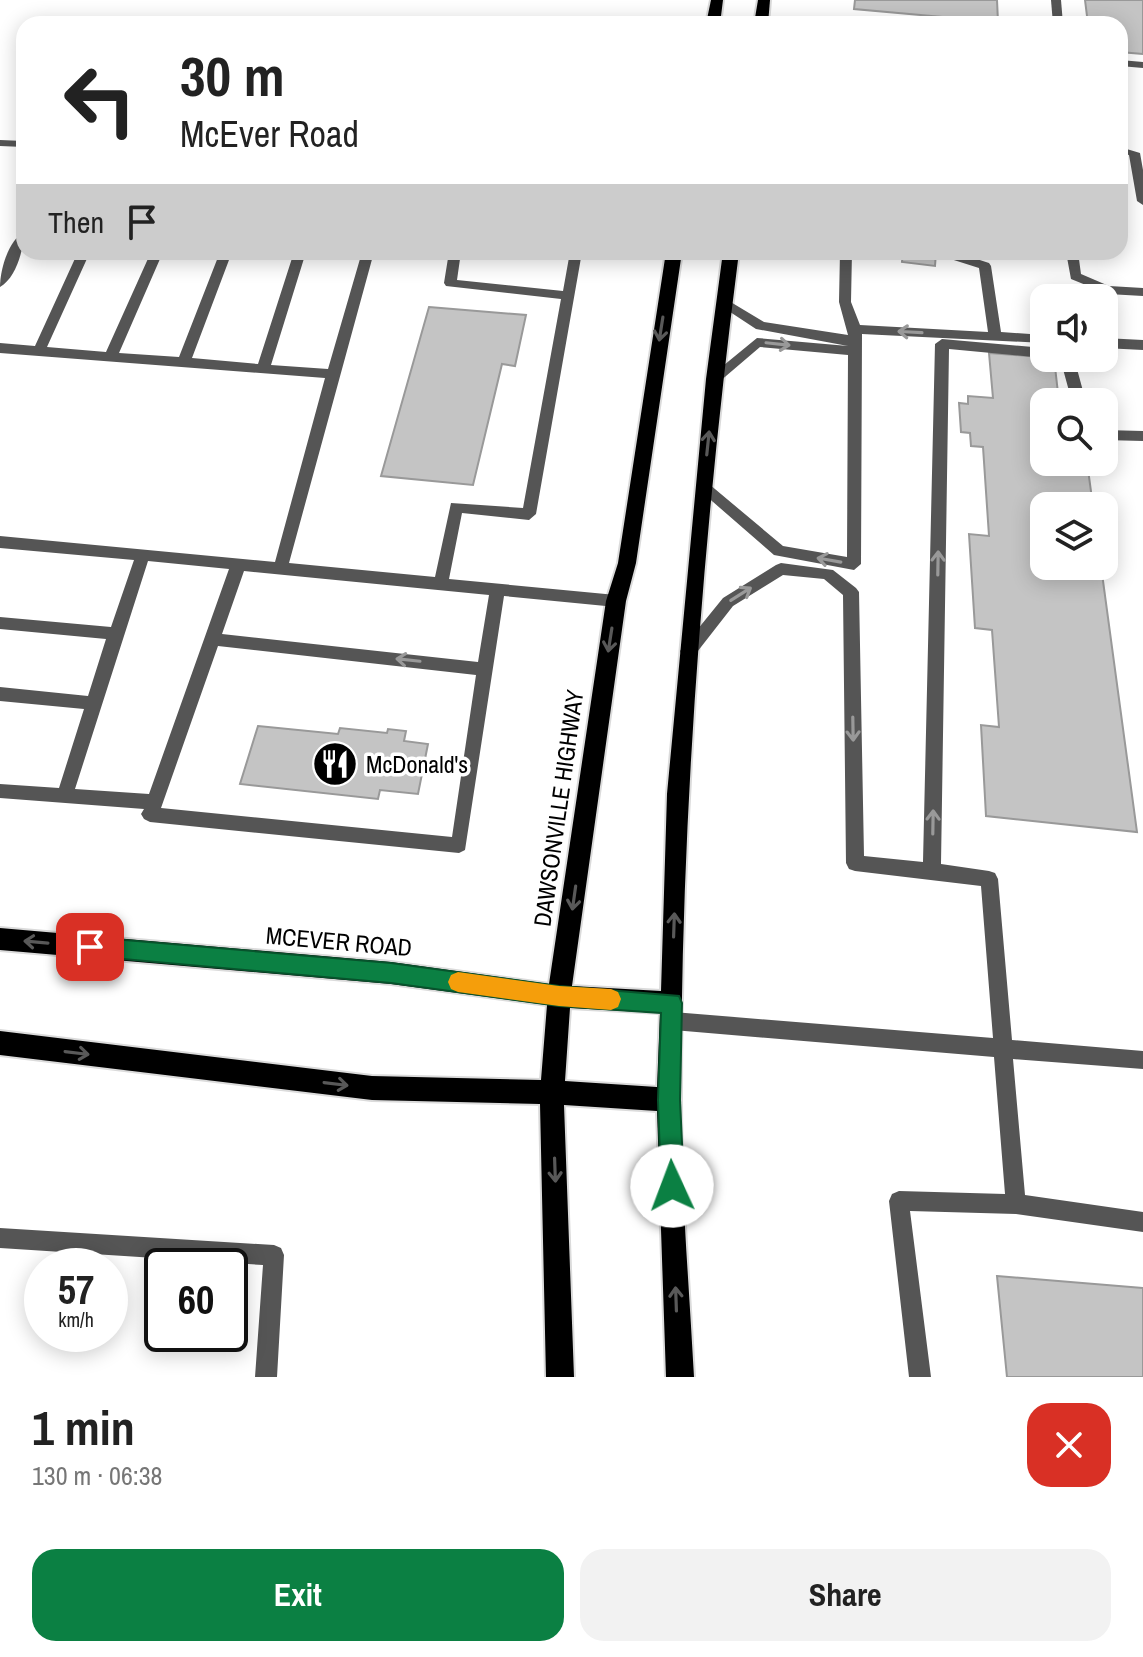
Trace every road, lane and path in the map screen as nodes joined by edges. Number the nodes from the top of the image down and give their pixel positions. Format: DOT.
graph roads {
  1 [pos="1128,152"];
  2 [pos="1143,201"];
  3 [pos="16,252"];
  4 [pos="80,260"];
  5 [pos="153,260"];
  6 [pos="223,260"];
  7 [pos="297,260"];
  8 [pos="366,260"];
  9 [pos="454,260"];
  10 [pos="575,260"];
  11 [pos="673,260"];
  12 [pos="730,260"];
  13 [pos="846,260"];
  14 [pos="967,260"];
  15 [pos="1073,260"];
  16 [pos="0,283"];
  17 [pos="1143,292"];
  18 [pos="568,296"];
  19 [pos="724,304"];
  20 [pos="995,337"];
  21 [pos="1030,338"];
  22 [pos="855,341"];
  23 [pos="1118,344"];
  24 [pos="1143,345"];
  25 [pos="0,348"];
  26 [pos="39,351"];
  27 [pos="1030,352"];
  28 [pos="111,356"];
  29 [pos="184,362"];
  30 [pos="263,369"];
  31 [pos="333,374"];
  32 [pos="714,379"];
  33 [pos="1118,435"];
  34 [pos="1143,436"];
  35 [pos="704,488"];
  36 [pos="0,542"];
  37 [pos="143,555"];
  38 [pos="239,563"];
  39 [pos="281,567"];
  40 [pos="441,583"];
  41 [pos="497,589"];
  42 [pos="616,601"];
  43 [pos="0,623"];
  44 [pos="116,634"];
  45 [pos="212,639"];
  46 [pos="688,651"];
  47 [pos="485,669"];
  48 [pos="0,694"];
  49 [pos="94,703"];
  50 [pos="0,791"];
  51 [pos="65,796"];
  52 [pos="155,802"];
  53 [pos="932,871"];
  54 [pos="0,939"];
  55 [pos="559,996"];
  56 [pos="672,1012"];
  57 [pos="0,1043"];
  58 [pos="1001,1048"];
  59 [pos="1143,1060"];
  60 [pos="552,1092"];
  61 [pos="669,1100"];
  62 [pos="1016,1204"];
  63 [pos="1143,1222"];
  64 [pos="0,1238"];
  65 [pos="266,1377"];
  66 [pos="560,1377"];
  67 [pos="680,1377"];
  68 [pos="920,1377"];
  1 -- 2 [label="lane"];
  3 -- 16 [label="lane"];
  4 -- 26 [label="lane"];
  5 -- 28 [label="lane"];
  6 -- 29 [label="lane"];
  7 -- 30 [label="lane"];
  8 -- 31 [label="lane"];
  9 -- 18 [label="lane"];
  10 -- 18 [label="lane"];
  11 -- 42 [label="main road, DAWSONVILLE HIGHWAY, one-way"];
  12 -- 19 [label="main road"];
  13 -- 22 [label="lane"];
  14 -- 20 [label="lane"];
  15 -- 17 [label="lane"];
  18 -- 40 [label="lane"];
  19 -- 22 [label="lane"];
  19 -- 32 [label="main road"];
  20 -- 21 [label="lane"];
  20 -- 22 [label="lane, one-way"];
  32 -- 22 [label="lane, one-way"];
  22 -- 35 [label="lane, one-way"];
  23 -- 24 [label="lane"];
  25 -- 26 [label="lane"];
  26 -- 28 [label="lane"];
  53 -- 27 [label="lane, one-way"];
  28 -- 29 [label="lane"];
  29 -- 30 [label="lane"];
  30 -- 31 [label="lane"];
  31 -- 39 [label="lane"];
  35 -- 32 [label="main road, one-way"];
  33 -- 34 [label="lane"];
  35 -- 46 [label="main road"];
  36 -- 37 [label="lane"];
  37 -- 38 [label="lane"];
  37 -- 44 [label="lane"];
  38 -- 39 [label="lane"];
  38 -- 45 [label="lane"];
  39 -- 40 [label="lane"];
  40 -- 41 [label="lane"];
  41 -- 42 [label="lane"];
  41 -- 47 [label="lane"];
  42 -- 55 [label="main road, DAWSONVILLE HIGHWAY, one-way"];
  43 -- 44 [label="lane"];
  44 -- 49 [label="lane"];
  47 -- 45 [label="lane, one-way"];
  45 -- 52 [label="lane"];
  46 -- 53 [label="lane, one-way"];
  56 -- 46 [label="main road, one-way"];
  47 -- 52 [label="lane"];
  48 -- 49 [label="lane"];
  49 -- 51 [label="lane"];
  50 -- 51 [label="lane"];
  51 -- 52 [label="lane"];
  53 -- 58 [label="lane"];
  55 -- 54 [label="main road, MCEVER ROAD, one-way"];
  55 -- 56 [label="main road, MCEVER ROAD"];
  55 -- 60 [label="main road, DAWSONVILLE HIGHWAY"];
  56 -- 58 [label="lane"];
  56 -- 61 [label="main road"];
  57 -- 60 [label="main road, one-way"];
  58 -- 59 [label="lane"];
  58 -- 62 [label="lane"];
  60 -- 61 [label="main road"];
  60 -- 66 [label="main road, DAWSONVILLE HIGHWAY, one-way"];
  67 -- 61 [label="main road, one-way"];
  62 -- 63 [label="lane"];
  62 -- 68 [label="lane"];
  64 -- 65 [label="lane"];
}
